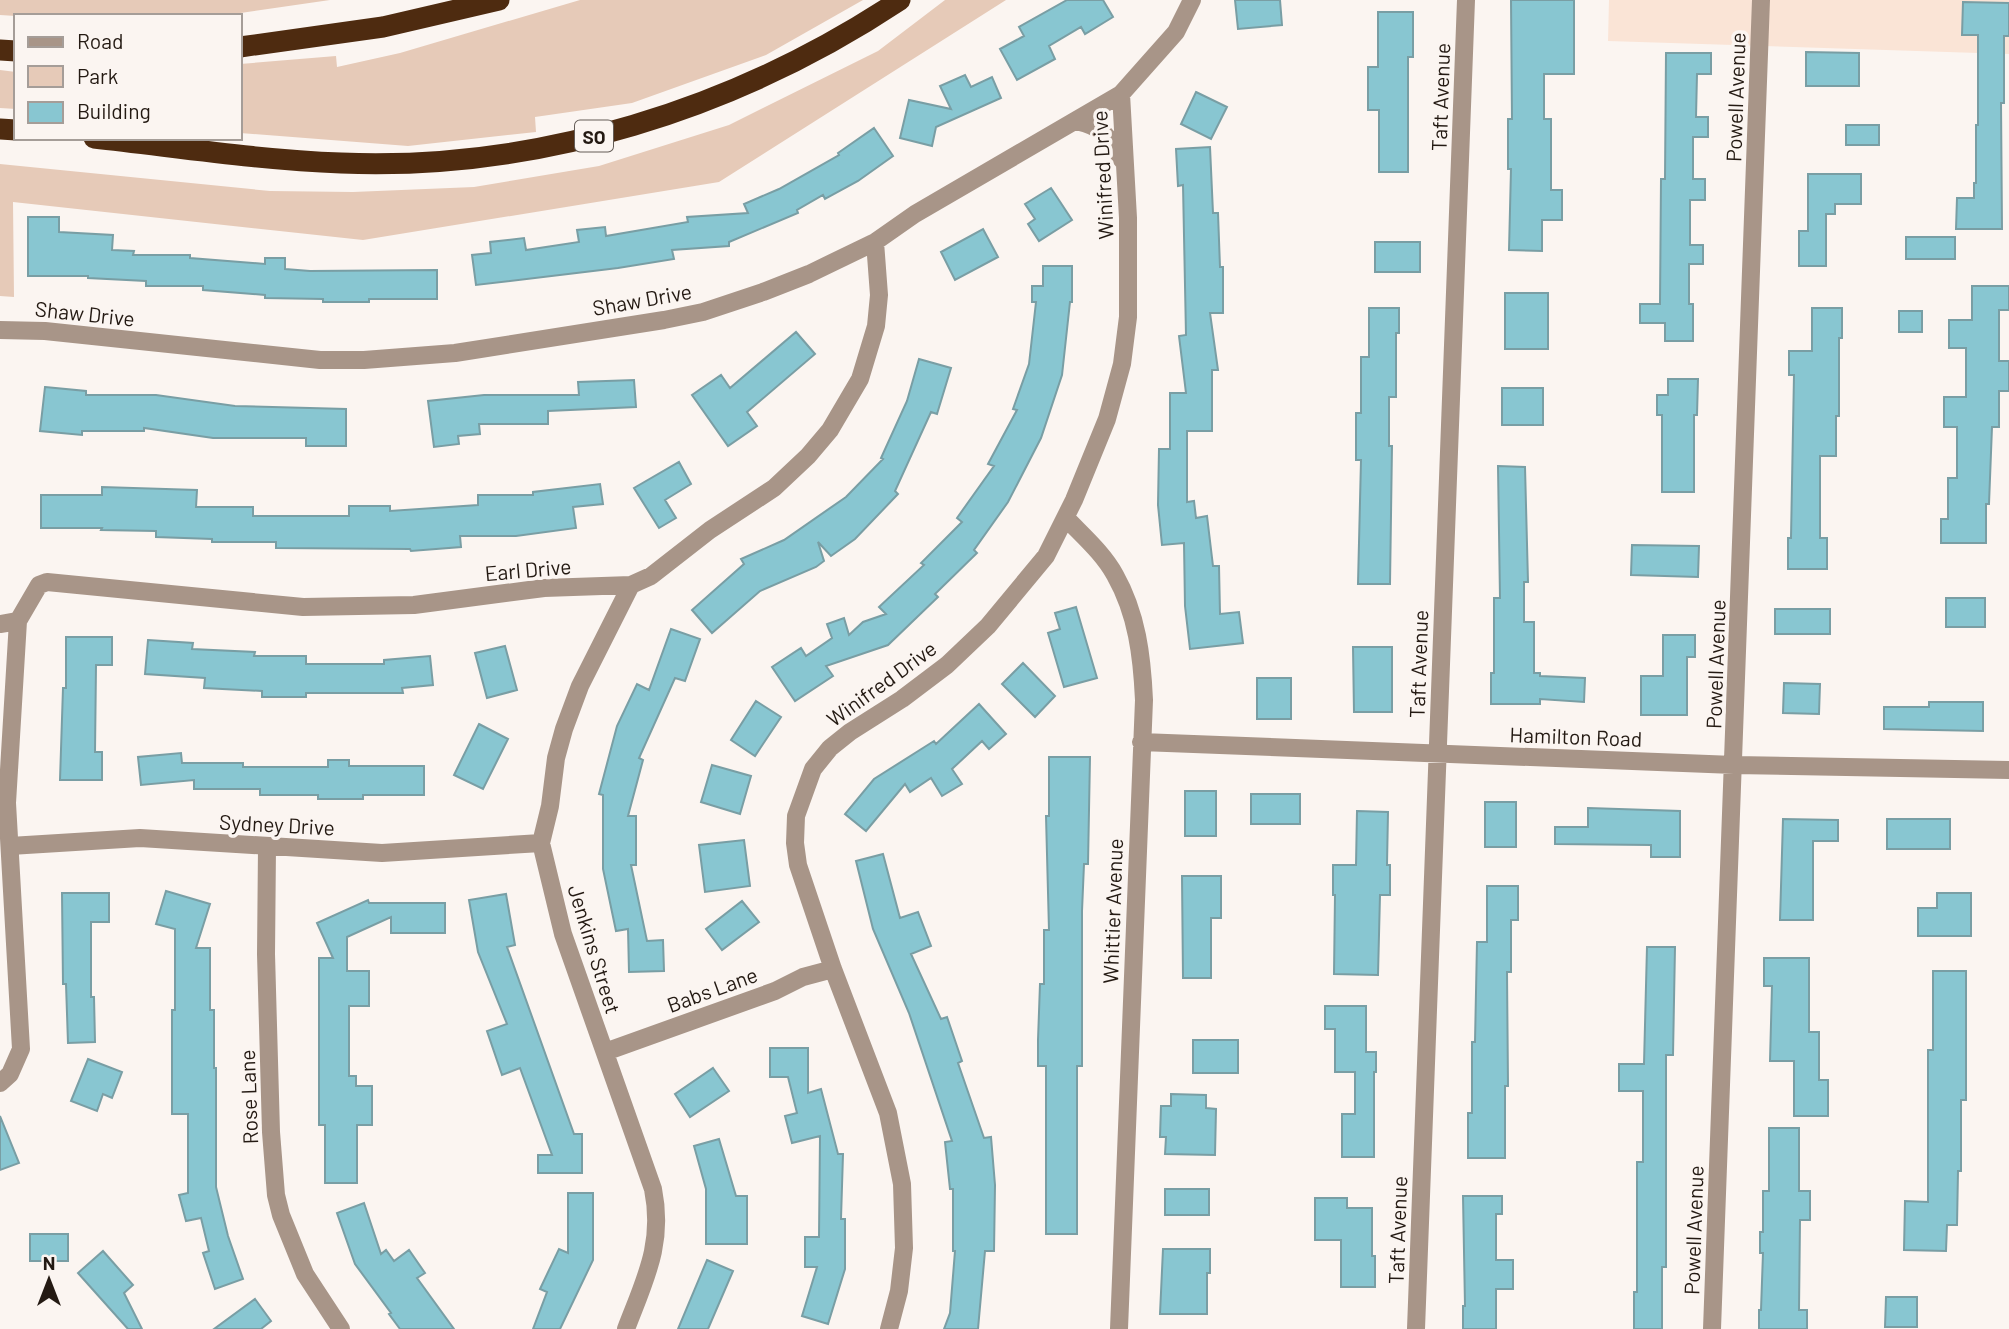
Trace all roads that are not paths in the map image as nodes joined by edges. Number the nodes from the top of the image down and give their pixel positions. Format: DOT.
graph roads {
  1 [pos="499,0"];
  2 [pos="900,0"];
  3 [pos="1192,0"];
  4 [pos="1466,0"];
  5 [pos="1761,0"];
  6 [pos="242,47"];
  7 [pos="1121,94"];
  8 [pos="1076,121"];
  9 [pos="114,140"];
  10 [pos="1125,166"];
  11 [pos="875,242"];
  12 [pos="0,330"];
  13 [pos="1066,518"];
  14 [pos="631,585"];
  15 [pos="9,623"];
  16 [pos="1141,741"];
  17 [pos="1438,753"];
  18 [pos="1734,765"];
  19 [pos="2009,770"];
  20 [pos="541,843"];
  21 [pos="10,846"];
  22 [pos="267,846"];
  23 [pos="834,969"];
  24 [pos="605,1052"];
  25 [pos="0,1083"];
  26 [pos="341,1329"];
  27 [pos="626,1329"];
  28 [pos="889,1329"];
  29 [pos="1119,1329"];
  30 [pos="1416,1329"];
  31 [pos="1712,1329"];
  1 -- 6 [label="highway"];
  2 -- 9 [label="highway, SO"];
  3 -- 7 [label="street, Shaw Drive"];
  4 -- 17 [label="street, Taft Avenue"];
  5 -- 18 [label="street, Powell Avenue"];
  7 -- 8 [label="street, Shaw Drive"];
  7 -- 10 [label="street, Winifred Drive"];
  8 -- 10 [label="street"];
  8 -- 11 [label="street, Shaw Drive"];
  10 -- 13 [label="street, Winifred Drive"];
  11 -- 12 [label="street, Shaw Drive"];
  11 -- 14 [label="street, Earl Drive"];
  13 -- 16 [label="street, Whittier Avenue"];
  13 -- 23 [label="street, Winifred Drive"];
  14 -- 15 [label="street, Earl Drive"];
  14 -- 20 [label="street, Jenkins Street"];
  15 -- 21 [label="street"];
  16 -- 17 [label="street, Hamilton Road"];
  16 -- 29 [label="street, Whittier Avenue"];
  17 -- 18 [label="street, Hamilton Road"];
  17 -- 30 [label="street, Taft Avenue"];
  18 -- 19 [label="street, Hamilton Road"];
  18 -- 31 [label="street, Powell Avenue"];
  20 -- 22 [label="street, Sydney Drive"];
  20 -- 24 [label="street, Jenkins Street"];
  21 -- 22 [label="street, Sydney Drive"];
  21 -- 25 [label="street"];
  22 -- 26 [label="street, Rose Lane"];
  23 -- 24 [label="street, Babs Lane"];
  23 -- 28 [label="street, Winifred Drive"];
  24 -- 27 [label="street, Jenkins Street"];
}
